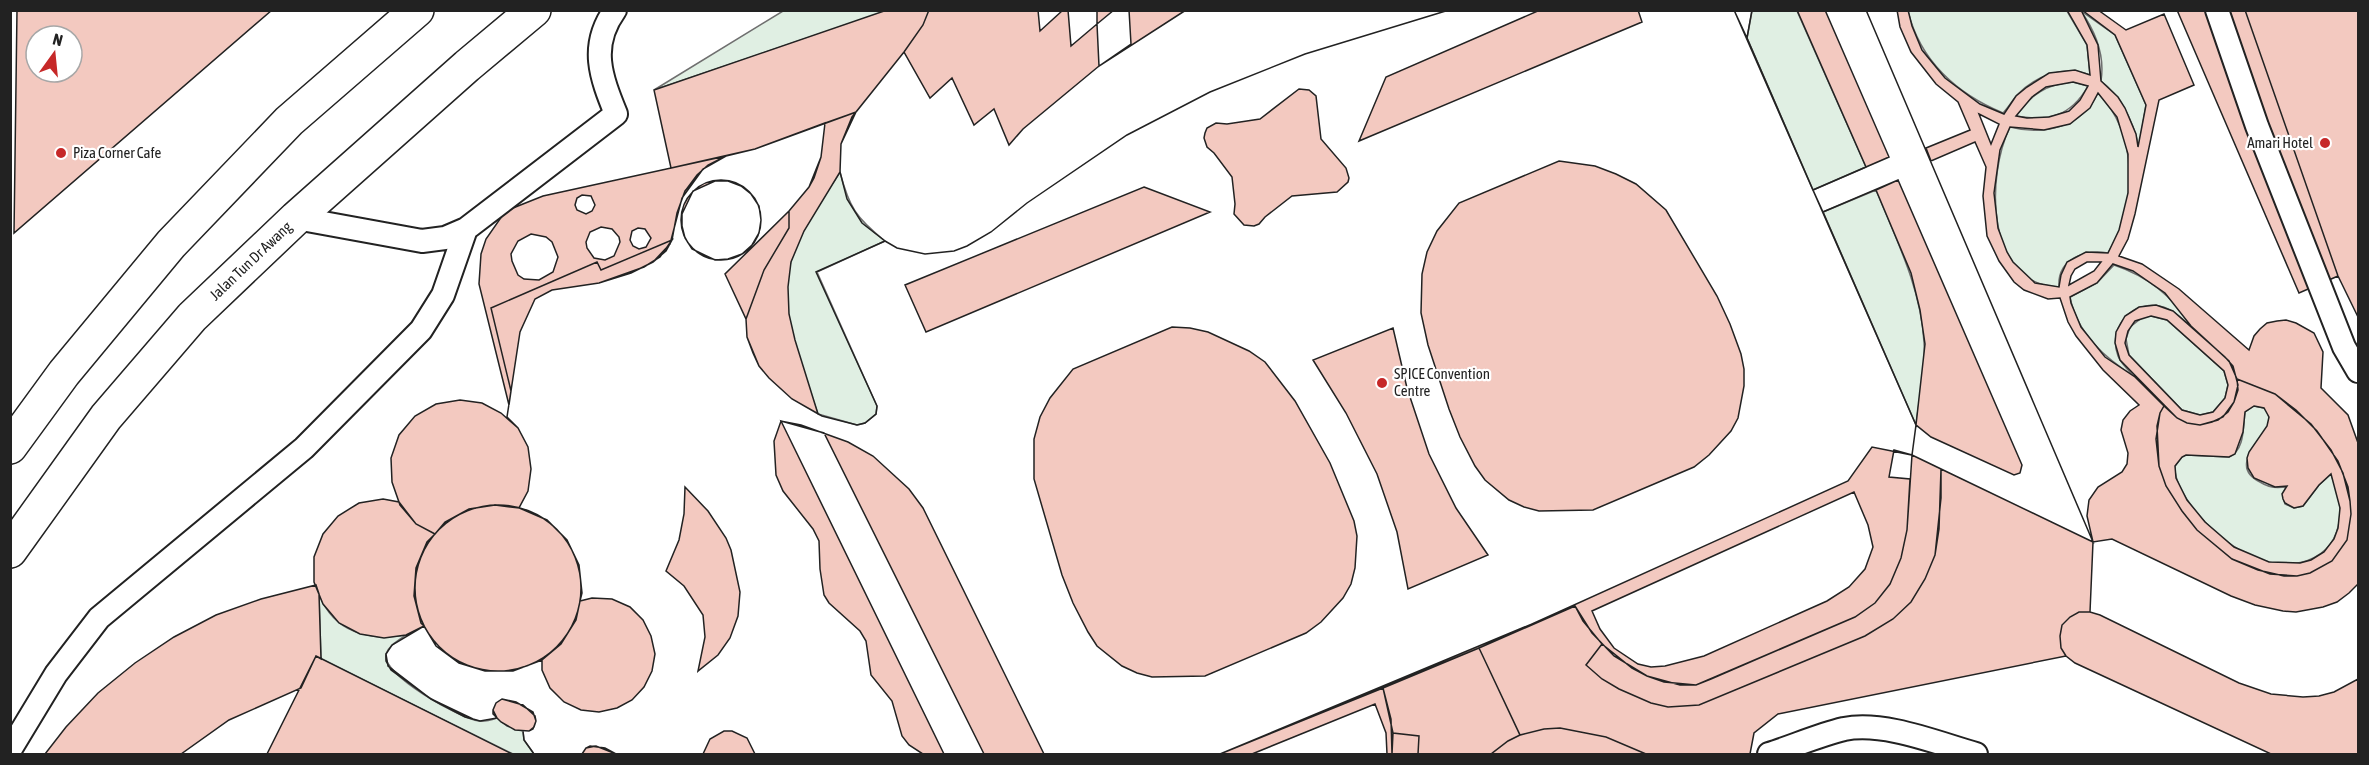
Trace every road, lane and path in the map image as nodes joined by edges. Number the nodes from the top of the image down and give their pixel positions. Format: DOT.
graph roads {
  1 [pos="417,10"];
  2 [pos="534,10"];
  3 [pos="615,10"];
  4 [pos="2217,10"];
  5 [pos="296,218"];
  6 [pos="466,230"];
  7 [pos="2358,371"];
  8 [pos="10,447"];
  9 [pos="10,550"];
  10 [pos="1887,730"];
  11 [pos="10,750"];
  12 [pos="1769,754"];
  13 [pos="1935,754"];
  14 [pos="1976,754"];
  1 -- 8 [label="main road"];
  2 -- 5 [label="main road, Jalan Tun Dr Awang"];
  3 -- 6 [label="lane"];
  4 -- 7 [label="lane"];
  5 -- 6 [label="lane"];
  5 -- 9 [label="main road, Jalan Tun Dr Awang"];
  6 -- 11 [label="lane"];
  10 -- 12 [label="lane"];
  10 -- 13 [label="lane"];
  10 -- 14 [label="lane"];
}
